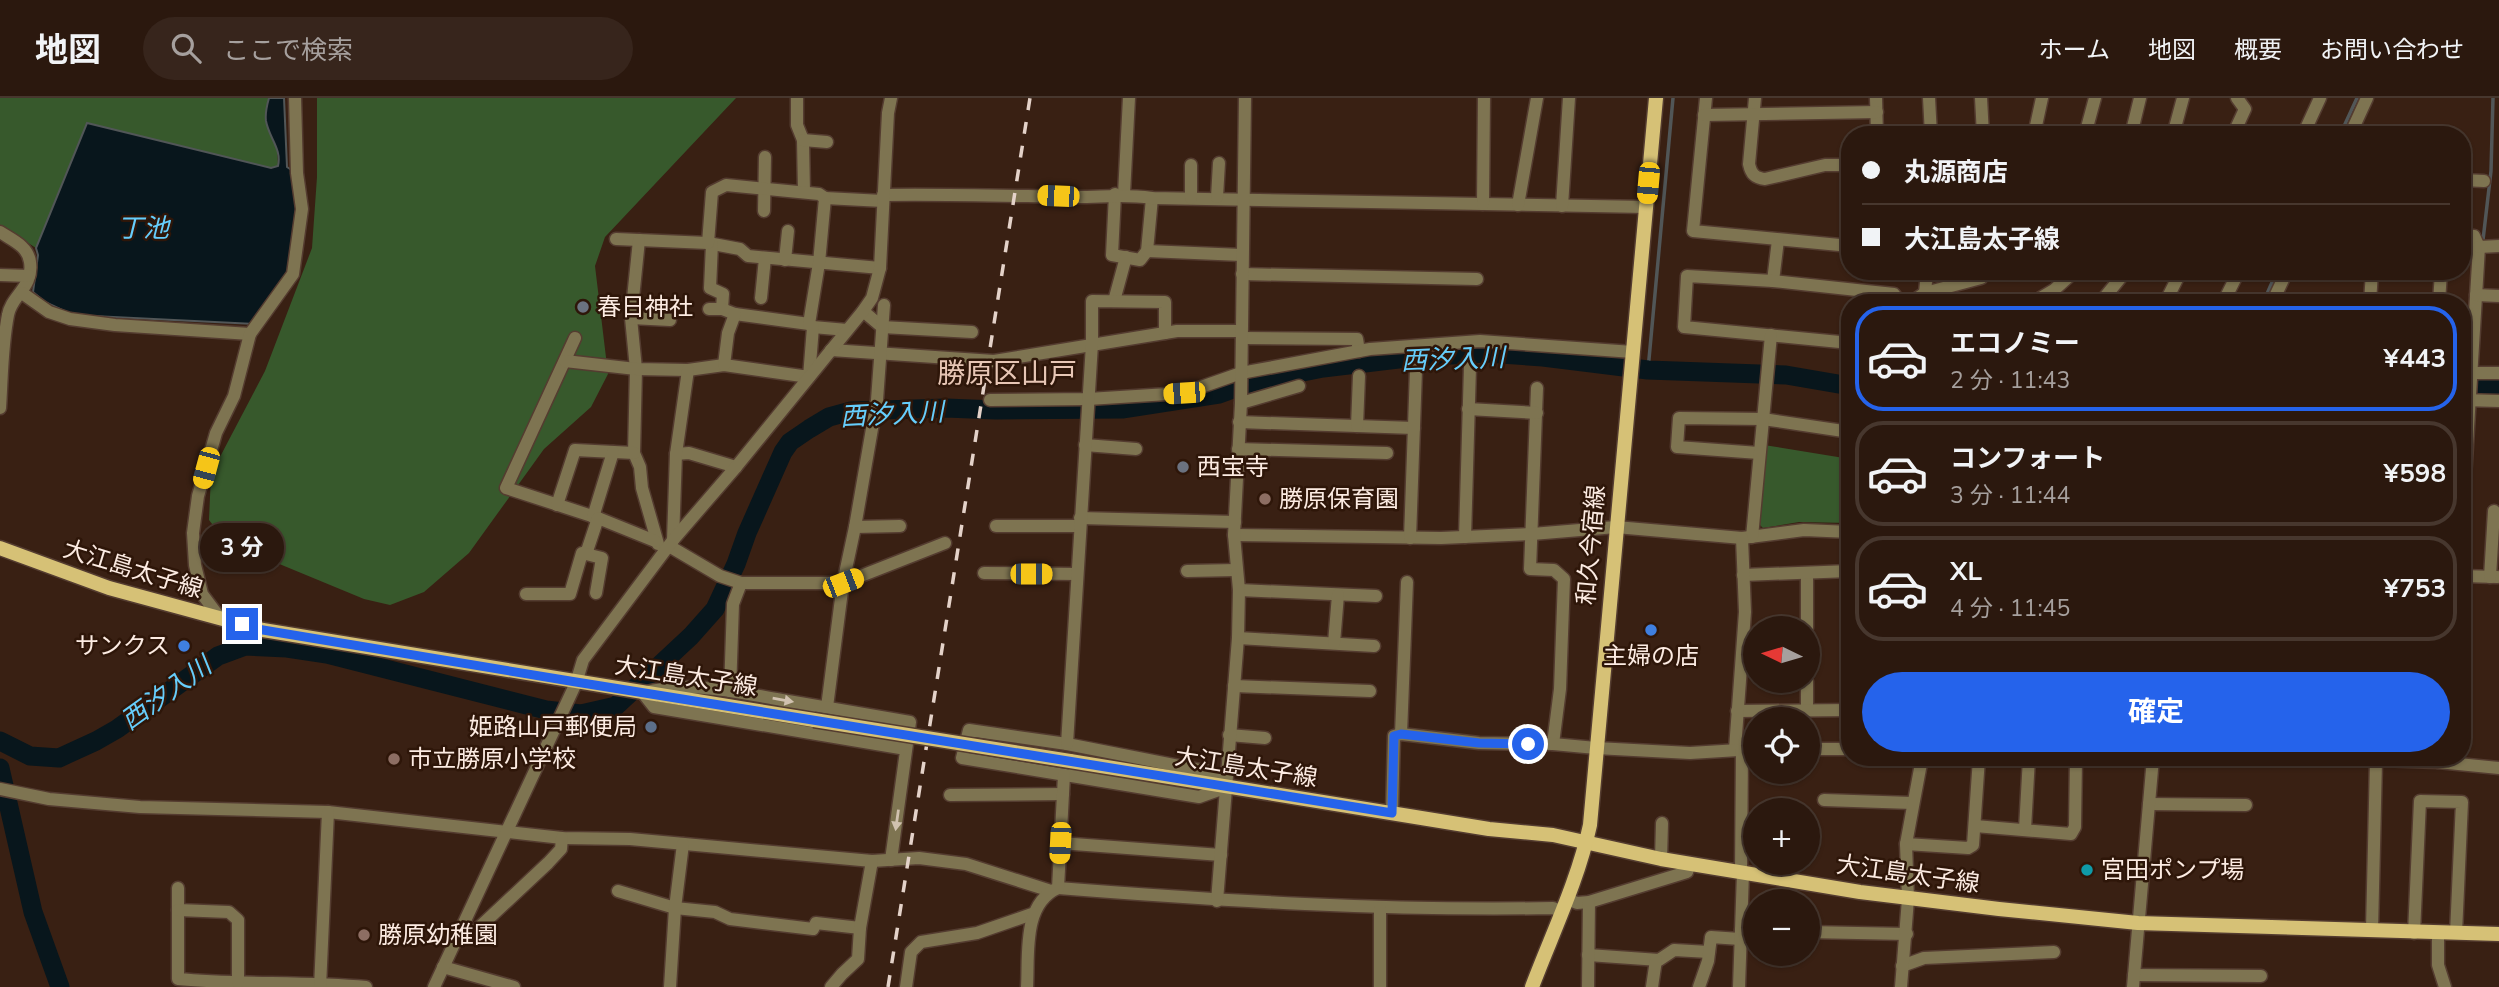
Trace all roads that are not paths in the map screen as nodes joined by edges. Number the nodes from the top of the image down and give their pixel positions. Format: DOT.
graph roads {
  1 [pos="295,98"];
  2 [pos="797,98"];
  3 [pos="891,98"];
  4 [pos="1129,98"];
  5 [pos="1245,98"];
  6 [pos="1484,98"];
  7 [pos="1537,98"];
  8 [pos="1569,98"];
  9 [pos="1656,98"];
  10 [pos="1706,98"];
  11 [pos="1755,98"];
  12 [pos="1876,98"];
  13 [pos="1929,98"];
  14 [pos="1981,98"];
  15 [pos="2042,98"];
  16 [pos="2095,98"];
  17 [pos="2140,98"];
  18 [pos="2183,98"];
  19 [pos="2237,98"];
  20 [pos="2320,98"];
  21 [pos="2367,98"];
  22 [pos="1877,112"];
  23 [pos="1704,115"];
  24 [pos="1754,115"];
  25 [pos="1877,126"];
  26 [pos="1931,126"];
  27 [pos="1983,126"];
  28 [pos="2036,126"];
  29 [pos="2087,126"];
  30 [pos="2133,126"];
  31 [pos="2175,126"];
  32 [pos="2236,126"];
  33 [pos="2307,126"];
  34 [pos="2354,126"];
  35 [pos="803,140"];
  36 [pos="827,142"];
  37 [pos="765,157"];
  38 [pos="1219,163"];
  39 [pos="1191,165"];
  40 [pos="1841,165"];
  41 [pos="2471,180"];
  42 [pos="2484,181"];
  43 [pos="764,188"];
  44 [pos="804,192"];
  45 [pos="1120,194"];
  46 [pos="1217,197"];
  47 [pos="825,198"];
  48 [pos="883,198"];
  49 [pos="1152,198"];
  50 [pos="1191,198"];
  51 [pos="1243,198"];
  52 [pos="1483,204"];
  53 [pos="1518,205"];
  54 [pos="1562,206"];
  55 [pos="1646,207"];
  56 [pos="764,211"];
  57 [pos="788,231"];
  58 [pos="0,232"];
  59 [pos="616,239"];
  60 [pos="639,240"];
  61 [pos="1778,240"];
  62 [pos="2472,240"];
  63 [pos="710,243"];
  64 [pos="1841,245"];
  65 [pos="2499,246"];
  66 [pos="1147,251"];
  67 [pos="1242,255"];
  68 [pos="1126,257"];
  69 [pos="765,258"];
  70 [pos="785,260"];
  71 [pos="819,263"];
  72 [pos="880,268"];
  73 [pos="1242,274"];
  74 [pos="0,275"];
  75 [pos="29,276"];
  76 [pos="1477,279"];
  77 [pos="1926,280"];
  78 [pos="1974,280"];
  79 [pos="2065,280"];
  80 [pos="2119,280"];
  81 [pos="1773,281"];
  82 [pos="22,293"];
  83 [pos="1925,293"];
  84 [pos="1894,294"];
  85 [pos="2049,294"];
  86 [pos="2107,294"];
  87 [pos="2476,295"];
  88 [pos="2499,296"];
  89 [pos="761,298"];
  90 [pos="1114,301"];
  91 [pos="884,305"];
  92 [pos="863,311"];
  93 [pos="735,314"];
  94 [pos="631,318"];
  95 [pos="670,320"];
  96 [pos="811,325"];
  97 [pos="882,327"];
  98 [pos="847,330"];
  99 [pos="972,332"];
  100 [pos="250,334"];
  101 [pos="1165,334"];
  102 [pos="1241,334"];
  103 [pos="1771,335"];
  104 [pos="575,338"];
  105 [pos="2471,338"];
  106 [pos="1841,342"];
  107 [pos="1092,344"];
  108 [pos="831,350"];
  109 [pos="1359,351"];
  110 [pos="881,354"];
  111 [pos="1632,354"];
  112 [pos="565,361"];
  113 [pos="724,365"];
  114 [pos="1470,367"];
  115 [pos="636,369"];
  116 [pos="688,370"];
  117 [pos="1416,370"];
  118 [pos="1241,373"];
  119 [pos="2471,373"];
  120 [pos="2499,373"];
  121 [pos="1359,376"];
  122 [pos="809,377"];
  123 [pos="1299,386"];
  124 [pos="1537,388"];
  125 [pos="1088,399"];
  126 [pos="990,400"];
  127 [pos="2471,400"];
  128 [pos="2499,401"];
  129 [pos="1241,403"];
  130 [pos="0,408"];
  131 [pos="1468,409"];
  132 [pos="1536,413"];
  133 [pos="1763,419"];
  134 [pos="1239,422"];
  135 [pos="1357,426"];
  136 [pos="1414,428"];
  137 [pos="1841,431"];
  138 [pos="1085,444"];
  139 [pos="1136,449"];
  140 [pos="1238,449"];
  141 [pos="613,452"];
  142 [pos="634,453"];
  143 [pos="1387,453"];
  144 [pos="1759,453"];
  145 [pos="676,454"];
  146 [pos="736,467"];
  147 [pos="557,505"];
  148 [pos="2494,511"];
  149 [pos="596,517"];
  150 [pos="1080,522"];
  151 [pos="900,526"];
  152 [pos="996,526"];
  153 [pos="2496,526"];
  154 [pos="855,527"];
  155 [pos="1616,527"];
  156 [pos="1235,528"];
  157 [pos="1841,532"];
  158 [pos="1532,534"];
  159 [pos="1465,537"];
  160 [pos="1410,538"];
  161 [pos="1747,538"];
  162 [pos="655,541"];
  163 [pos="945,543"];
  164 [pos="668,546"];
  165 [pos="0,548"];
  166 [pos="586,554"];
  167 [pos="1236,570"];
  168 [pos="1187,571"];
  169 [pos="1841,572"];
  170 [pos="984,573"];
  171 [pos="1077,574"];
  172 [pos="1807,574"];
  173 [pos="1743,575"];
  174 [pos="2471,576"];
  175 [pos="2495,577"];
  176 [pos="1408,582"];
  177 [pos="741,583"];
  178 [pos="843,583"];
  179 [pos="1239,590"];
  180 [pos="596,593"];
  181 [pos="526,594"];
  182 [pos="1338,595"];
  183 [pos="1376,596"];
  184 [pos="1807,616"];
  185 [pos="220,618"];
  186 [pos="1238,638"];
  187 [pos="1334,643"];
  188 [pos="1374,646"];
  189 [pos="576,682"];
  190 [pos="685,686"];
  191 [pos="1234,686"];
  192 [pos="730,691"];
  193 [pos="1370,691"];
  194 [pos="643,693"];
  195 [pos="704,702"];
  196 [pos="827,707"];
  197 [pos="1841,709"];
  198 [pos="1820,710"];
  199 [pos="1737,711"];
  200 [pos="1743,711"];
  201 [pos="682,712"];
  202 [pos="1401,734"];
  203 [pos="1229,735"];
  204 [pos="1265,738"];
  205 [pos="1067,744"];
  206 [pos="1553,744"];
  207 [pos="1743,744"];
  208 [pos="1597,748"];
  209 [pos="906,749"];
  210 [pos="1743,749"];
  211 [pos="1820,749"];
  212 [pos="1841,749"];
  213 [pos="2471,764"];
  214 [pos="1920,766"];
  215 [pos="1979,766"];
  216 [pos="2029,766"];
  217 [pos="2076,766"];
  218 [pos="2152,766"];
  219 [pos="2376,766"];
  220 [pos="1067,768"];
  221 [pos="2499,768"];
  222 [pos="1743,784"];
  223 [pos="1227,787"];
  224 [pos="0,789"];
  225 [pos="1063,794"];
  226 [pos="950,795"];
  227 [pos="1824,800"];
  228 [pos="1912,803"];
  229 [pos="2149,804"];
  230 [pos="2246,805"];
  231 [pos="328,812"];
  232 [pos="1392,813"];
  233 [pos="1662,823"];
  234 [pos="1975,826"];
  235 [pos="2025,829"];
  236 [pos="507,832"];
  237 [pos="562,838"];
  238 [pos="1060,843"];
  239 [pos="684,844"];
  240 [pos="1586,844"];
  241 [pos="1906,844"];
  242 [pos="1221,855"];
  243 [pos="1661,859"];
  244 [pos="891,860"];
  245 [pos="872,861"];
  246 [pos="1690,863"];
  247 [pos="1742,873"];
  248 [pos="178,888"];
  249 [pos="1054,890"];
  250 [pos="618,891"];
  251 [pos="1909,899"];
  252 [pos="1217,901"];
  253 [pos="1589,902"];
  254 [pos="1564,905"];
  255 [pos="675,908"];
  256 [pos="1380,908"];
  257 [pos="178,910"];
  258 [pos="1032,914"];
  259 [pos="2138,923"];
  260 [pos="860,928"];
  261 [pos="2372,930"];
  262 [pos="1820,932"];
  263 [pos="459,933"];
  264 [pos="2414,933"];
  265 [pos="2438,933"];
  266 [pos="2456,933"];
  267 [pos="1743,934"];
  268 [pos="1907,934"];
  269 [pos="2499,934"];
  270 [pos="1740,935"];
  271 [pos="1709,952"];
  272 [pos="2054,952"];
  273 [pos="1588,954"];
  274 [pos="1656,960"];
  275 [pos="1902,966"];
  276 [pos="443,967"];
  277 [pos="2261,976"];
  278 [pos="2133,981"];
  279 [pos="2210,981"];
  280 [pos="238,982"];
  281 [pos="320,985"];
  282 [pos="366,987"];
  283 [pos="434,987"];
  284 [pos="514,987"];
  285 [pos="670,987"];
  286 [pos="831,987"];
  287 [pos="906,987"];
  288 [pos="1027,987"];
  289 [pos="1380,987"];
  290 [pos="1532,987"];
  291 [pos="1588,987"];
  292 [pos="1652,987"];
  293 [pos="1699,987"];
  294 [pos="1739,987"];
  295 [pos="1901,987"];
  296 [pos="2445,987"];
  1 -- 100 [label="street"];
  2 -- 35 [label="street"];
  3 -- 48 [label="street"];
  4 -- 45 [label="street"];
  5 -- 51 [label="street"];
  6 -- 52 [label="street"];
  7 -- 53 [label="street"];
  8 -- 54 [label="street"];
  9 -- 55 [label="main road, 和久今宿線"];
  10 -- 23 [label="street"];
  11 -- 24 [label="street"];
  12 -- 22 [label="street"];
  13 -- 26 [label="street"];
  14 -- 27 [label="street"];
  15 -- 28 [label="street"];
  16 -- 29 [label="street"];
  17 -- 30 [label="street"];
  18 -- 31 [label="street"];
  19 -- 32 [label="street"];
  20 -- 33 [label="street"];
  21 -- 34 [label="street"];
  22 -- 24 [label="street"];
  22 -- 25 [label="street"];
  23 -- 24 [label="street"];
  23 -- 61 [label="street"];
  24 -- 40 [label="street"];
  35 -- 36 [label="street"];
  35 -- 44 [label="street"];
  37 -- 43 [label="street"];
  38 -- 46 [label="street"];
  39 -- 50 [label="street"];
  41 -- 42 [label="street"];
  43 -- 44 [label="street"];
  43 -- 56 [label="street"];
  43 -- 63 [label="street"];
  44 -- 47 [label="street"];
  45 -- 48 [label="street"];
  45 -- 49 [label="street"];
  45 -- 68 [label="street"];
  46 -- 50 [label="street"];
  46 -- 51 [label="street"];
  47 -- 48 [label="street"];
  47 -- 71 [label="street"];
  48 -- 72 [label="street"];
  49 -- 50 [label="street"];
  49 -- 66 [label="street"];
  51 -- 52 [label="street"];
  51 -- 67 [label="street"];
  52 -- 53 [label="street"];
  53 -- 54 [label="street"];
  54 -- 55 [label="street"];
  55 -- 111 [label="main road, 和久今宿線"];
  57 -- 70 [label="street"];
  58 -- 75 [label="street"];
  59 -- 60 [label="street"];
  60 -- 63 [label="street"];
  60 -- 94 [label="street"];
  61 -- 64 [label="street"];
  61 -- 81 [label="street"];
  62 -- 65 [label="street"];
  62 -- 87 [label="street"];
  63 -- 69 [label="street"];
  63 -- 93 [label="street"];
  66 -- 67 [label="street"];
  66 -- 68 [label="street"];
  67 -- 73 [label="street"];
  68 -- 90 [label="street"];
  69 -- 70 [label="street"];
  69 -- 89 [label="street"];
  70 -- 71 [label="street"];
  71 -- 72 [label="street"];
  71 -- 96 [label="street"];
  72 -- 92 [label="street"];
  73 -- 76 [label="street"];
  73 -- 102 [label="street"];
  74 -- 75 [label="street"];
  75 -- 82 [label="street"];
  77 -- 83 [label="street"];
  78 -- 83 [label="street"];
  79 -- 85 [label="street"];
  80 -- 86 [label="street"];
  81 -- 84 [label="street"];
  81 -- 103 [label="street"];
  82 -- 100 [label="street"];
  82 -- 130 [label="street"];
  87 -- 88 [label="street"];
  87 -- 105 [label="street"];
  90 -- 101 [label="street"];
  90 -- 107 [label="street"];
  91 -- 97 [label="street"];
  92 -- 97 [label="street"];
  92 -- 98 [label="street"];
  93 -- 96 [label="street"];
  93 -- 113 [label="street"];
  94 -- 95 [label="street"];
  94 -- 115 [label="street"];
  96 -- 98 [label="street"];
  96 -- 122 [label="street"];
  97 -- 99 [label="street"];
  97 -- 110 [label="street"];
  98 -- 108 [label="street"];
  100 -- 185 [label="street"];
  101 -- 102 [label="street"];
  101 -- 107 [label="street"];
  102 -- 109 [label="street"];
  102 -- 118 [label="street"];
  103 -- 106 [label="street"];
  103 -- 133 [label="street"];
  104 -- 112 [label="street"];
  107 -- 110 [label="street"];
  107 -- 125 [label="street"];
  108 -- 110 [label="street"];
  108 -- 122 [label="street"];
  109 -- 111 [label="street"];
  109 -- 118 [label="street"];
  110 -- 154 [label="street"];
  111 -- 155 [label="main road, 和久今宿線"];
  112 -- 115 [label="street"];
  112 -- 147 [label="street"];
  113 -- 116 [label="street"];
  113 -- 122 [label="street"];
  114 -- 131 [label="street"];
  115 -- 116 [label="street"];
  115 -- 142 [label="street"];
  116 -- 145 [label="street"];
  117 -- 136 [label="street"];
  118 -- 125 [label="street"];
  118 -- 129 [label="street"];
  119 -- 120 [label="street"];
  121 -- 135 [label="street"];
  122 -- 146 [label="street"];
  123 -- 129 [label="street"];
  124 -- 132 [label="street"];
  125 -- 126 [label="street"];
  125 -- 138 [label="street"];
  127 -- 128 [label="street"];
  129 -- 134 [label="street"];
  131 -- 132 [label="street"];
  131 -- 159 [label="street"];
  132 -- 158 [label="street"];
  133 -- 137 [label="street"];
  133 -- 144 [label="street"];
  133 -- 144 [label="street"];
  134 -- 135 [label="street"];
  134 -- 140 [label="street"];
  135 -- 136 [label="street"];
  136 -- 160 [label="street"];
  138 -- 139 [label="street"];
  138 -- 150 [label="street"];
  140 -- 143 [label="street"];
  140 -- 156 [label="street"];
  141 -- 142 [label="street"];
  141 -- 147 [label="street"];
  141 -- 149 [label="street"];
  142 -- 162 [label="street"];
  144 -- 161 [label="street"];
  145 -- 146 [label="street"];
  145 -- 164 [label="street"];
  146 -- 164 [label="street"];
  147 -- 149 [label="street"];
  148 -- 153 [label="street"];
  149 -- 162 [label="street"];
  149 -- 166 [label="street"];
  150 -- 152 [label="street"];
  150 -- 156 [label="street"];
  150 -- 171 [label="street"];
  151 -- 154 [label="street"];
  153 -- 175 [label="street"];
  154 -- 178 [label="street"];
  155 -- 158 [label="street"];
  155 -- 161 [label="street"];
  155 -- 208 [label="main road, 和久今宿線"];
  156 -- 160 [label="street"];
  156 -- 167 [label="street"];
  157 -- 161 [label="street"];
  158 -- 159 [label="street"];
  158 -- 206 [label="street"];
  159 -- 160 [label="street"];
  161 -- 173 [label="street"];
  162 -- 164 [label="street"];
  163 -- 178 [label="street"];
  164 -- 177 [label="street"];
  164 -- 189 [label="street"];
  165 -- 185 [label="main road, 大江島太子線"];
  166 -- 180 [label="street"];
  166 -- 181 [label="street"];
  167 -- 168 [label="street"];
  167 -- 179 [label="street"];
  169 -- 172 [label="street"];
  170 -- 171 [label="street"];
  171 -- 205 [label="street"];
  172 -- 173 [label="street"];
  172 -- 184 [label="street"];
  173 -- 199 [label="street"];
  174 -- 175 [label="street"];
  176 -- 202 [label="street"];
  177 -- 178 [label="street"];
  177 -- 192 [label="street"];
  178 -- 196 [label="street"];
  179 -- 182 [label="street"];
  179 -- 186 [label="street"];
  182 -- 183 [label="street"];
  182 -- 187 [label="street"];
  185 -- 189 [label="main road, 大江島太子線"];
  186 -- 187 [label="street"];
  186 -- 191 [label="street"];
  187 -- 188 [label="street"];
  189 -- 194 [label="main road, 大江島太子線"];
  189 -- 236 [label="street"];
  190 -- 192 [label="street"];
  190 -- 194 [label="street"];
  190 -- 195 [label="street"];
  191 -- 193 [label="street"];
  191 -- 203 [label="street"];
  192 -- 196 [label="street, one-way"];
  194 -- 195 [label="main road, 大江島太子線"];
  194 -- 201 [label="street"];
  195 -- 201 [label="street"];
  195 -- 220 [label="main road, 大江島太子線, bridge"];
  196 -- 209 [label="street"];
  197 -- 198 [label="street"];
  199 -- 200 [label="street"];
  199 -- 207 [label="street"];
  201 -- 209 [label="street"];
  202 -- 206 [label="street"];
  202 -- 232 [label="street"];
  203 -- 204 [label="street"];
  203 -- 223 [label="street"];
  205 -- 220 [label="street"];
  205 -- 223 [label="street"];
  206 -- 208 [label="street"];
  208 -- 210 [label="street"];
  208 -- 240 [label="main road, 和久今宿線"];
  209 -- 244 [label="street, one-way"];
  211 -- 212 [label="street"];
  213 -- 221 [label="street"];
  214 -- 228 [label="street"];
  215 -- 234 [label="street"];
  216 -- 235 [label="street"];
  217 -- 235 [label="street"];
  218 -- 229 [label="street"];
  219 -- 261 [label="street"];
  220 -- 223 [label="main road, 大江島太子線"];
  220 -- 225 [label="street"];
  222 -- 247 [label="street"];
  223 -- 232 [label="main road, 大江島太子線"];
  223 -- 242 [label="street"];
  224 -- 231 [label="street"];
  225 -- 226 [label="street"];
  225 -- 238 [label="street"];
  227 -- 228 [label="street"];
  228 -- 241 [label="street"];
  229 -- 230 [label="street"];
  229 -- 259 [label="street"];
  231 -- 236 [label="street"];
  231 -- 281 [label="street"];
  232 -- 240 [label="main road, 大江島太子線"];
  233 -- 243 [label="street"];
  234 -- 235 [label="street"];
  234 -- 241 [label="street"];
  236 -- 237 [label="street"];
  236 -- 263 [label="street"];
  237 -- 239 [label="street"];
  237 -- 263 [label="street"];
  238 -- 242 [label="street"];
  238 -- 249 [label="street"];
  239 -- 245 [label="street"];
  239 -- 255 [label="street"];
  240 -- 243 [label="main road, 大江島太子線"];
  240 -- 254 [label="main road, 和久今宿線"];
  241 -- 251 [label="street"];
  242 -- 252 [label="street"];
  243 -- 246 [label="main road, 大江島太子線"];
  244 -- 245 [label="street"];
  244 -- 249 [label="street"];
  245 -- 260 [label="street"];
  246 -- 247 [label="main road, 大江島太子線"];
  246 -- 253 [label="street"];
  247 -- 251 [label="main road, 大江島太子線"];
  247 -- 270 [label="street"];
  248 -- 257 [label="street"];
  249 -- 252 [label="street"];
  249 -- 258 [label="street"];
  250 -- 255 [label="street"];
  251 -- 259 [label="main road, 大江島太子線"];
  251 -- 268 [label="street"];
  252 -- 256 [label="street"];
  253 -- 254 [label="street"];
  253 -- 273 [label="street"];
  254 -- 256 [label="street"];
  254 -- 290 [label="main road, 和久今宿線"];
  255 -- 260 [label="street"];
  255 -- 285 [label="street"];
  256 -- 289 [label="street"];
  257 -- 280 [label="street"];
  257 -- 280 [label="street"];
  258 -- 287 [label="street"];
  258 -- 288 [label="street"];
  259 -- 261 [label="main road, 大江島太子線"];
  259 -- 278 [label="street"];
  260 -- 286 [label="street"];
  261 -- 264 [label="main road, 大江島太子線"];
  262 -- 268 [label="street"];
  263 -- 276 [label="street"];
  264 -- 265 [label="main road, 大江島太子線"];
  264 -- 266 [label="street"];
  265 -- 266 [label="main road, 大江島太子線"];
  265 -- 296 [label="street"];
  266 -- 269 [label="main road, 大江島太子線"];
  267 -- 270 [label="street"];
  268 -- 275 [label="street"];
  270 -- 271 [label="street"];
  270 -- 294 [label="street"];
  271 -- 274 [label="street"];
  271 -- 293 [label="street"];
  272 -- 275 [label="street"];
  273 -- 274 [label="street"];
  273 -- 291 [label="street"];
  274 -- 292 [label="street"];
  275 -- 295 [label="street"];
  276 -- 283 [label="street"];
  276 -- 284 [label="street"];
  277 -- 279 [label="street"];
  278 -- 279 [label="street"];
  280 -- 281 [label="street"];
  281 -- 282 [label="street"];
}
